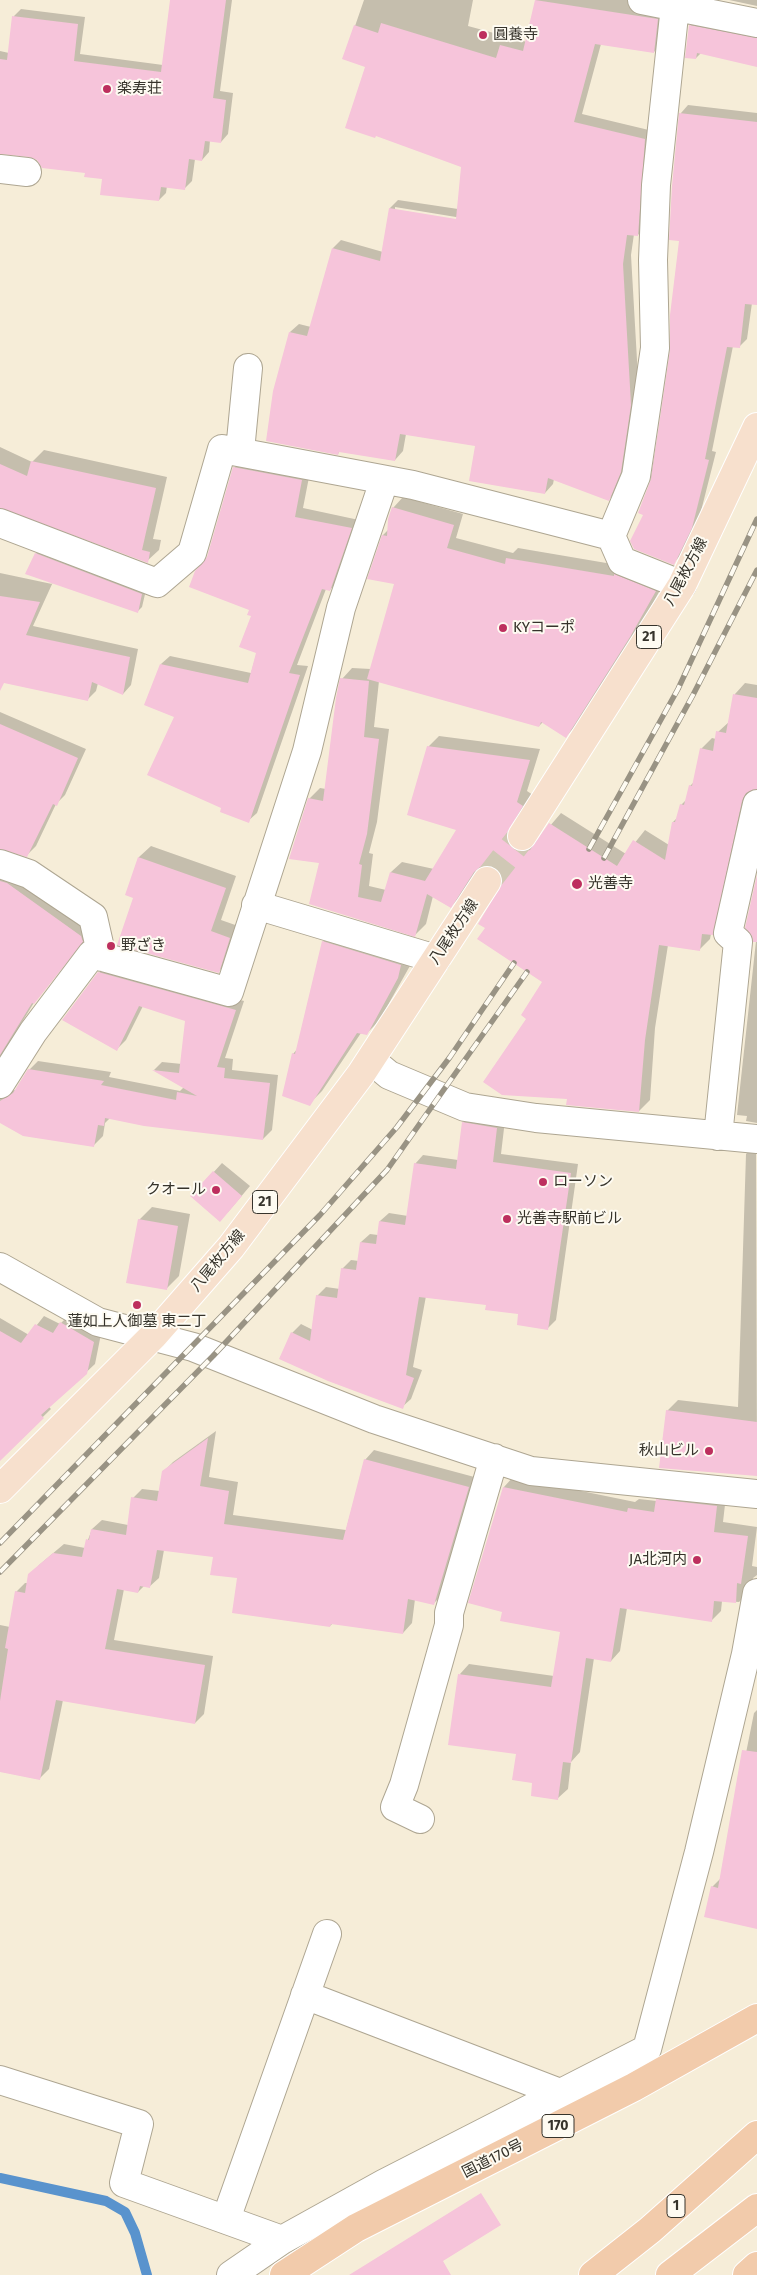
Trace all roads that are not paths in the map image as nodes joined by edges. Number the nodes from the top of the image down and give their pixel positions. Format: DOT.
graph roads {
  1 [pos="642,0"];
  2 [pos="686,5"];
  3 [pos="757,23"];
  4 [pos="0,169"];
  5 [pos="27,172"];
  6 [pos="248,368"];
  7 [pos="757,427"];
  8 [pos="240,451"];
  9 [pos="384,481"];
  10 [pos="0,523"];
  11 [pos="611,536"];
  12 [pos="682,585"];
  13 [pos="757,804"];
  14 [pos="522,836"];
  15 [pos="0,864"];
  16 [pos="487,882"];
  17 [pos="256,905"];
  18 [pos="102,957"];
  19 [pos="436,959"];
  20 [pos="371,1060"];
  21 [pos="0,1084"];
  22 [pos="718,1136"];
  23 [pos="757,1139"];
  24 [pos="0,1267"];
  25 [pos="154,1335"];
  26 [pos="494,1458"];
  27 [pos="0,1489"];
  28 [pos="757,1494"];
  29 [pos="757,1593"];
  30 [pos="752,1645"];
  31 [pos="420,1819"];
  32 [pos="327,1934"];
  33 [pos="305,1995"];
  34 [pos="757,2018"];
  35 [pos="0,2080"];
  36 [pos="560,2093"];
  37 [pos="757,2135"];
  38 [pos="757,2208"];
  39 [pos="226,2219"];
  40 [pos="282,2240"];
  41 [pos="757,2266"];
  42 [pos="231,2275"];
  43 [pos="284,2275"];
  44 [pos="593,2275"];
  45 [pos="670,2275"];
  46 [pos="747,2275"];
  1 -- 2 [label="street"];
  2 -- 3 [label="street"];
  2 -- 11 [label="street"];
  4 -- 5 [label="street"];
  6 -- 8 [label="street"];
  7 -- 12 [label="main road, 八尾枚方線 / 21"];
  8 -- 9 [label="street"];
  8 -- 10 [label="street"];
  9 -- 11 [label="street"];
  9 -- 17 [label="street"];
  11 -- 12 [label="street"];
  12 -- 14 [label="main road, 八尾枚方線 / 21"];
  13 -- 22 [label="street"];
  15 -- 18 [label="street"];
  16 -- 19 [label="main road, 八尾枚方線 / 21"];
  17 -- 18 [label="street"];
  17 -- 19 [label="street"];
  18 -- 21 [label="street"];
  19 -- 20 [label="main road, 八尾枚方線 / 21"];
  20 -- 22 [label="street"];
  20 -- 25 [label="main road, 八尾枚方線 / 21"];
  22 -- 23 [label="street"];
  24 -- 25 [label="street"];
  25 -- 26 [label="street"];
  25 -- 27 [label="main road, 八尾枚方線 / 21"];
  26 -- 28 [label="street"];
  26 -- 31 [label="street"];
  29 -- 30 [label="street"];
  30 -- 36 [label="street"];
  32 -- 33 [label="street"];
  33 -- 36 [label="street"];
  33 -- 39 [label="street"];
  34 -- 43 [label="highway, 国道170号 / 170"];
  35 -- 39 [label="street"];
  36 -- 40 [label="street"];
  37 -- 44 [label="highway, 1"];
  38 -- 45 [label="highway"];
  39 -- 40 [label="street"];
  40 -- 42 [label="street"];
  41 -- 46 [label="highway"];
}
